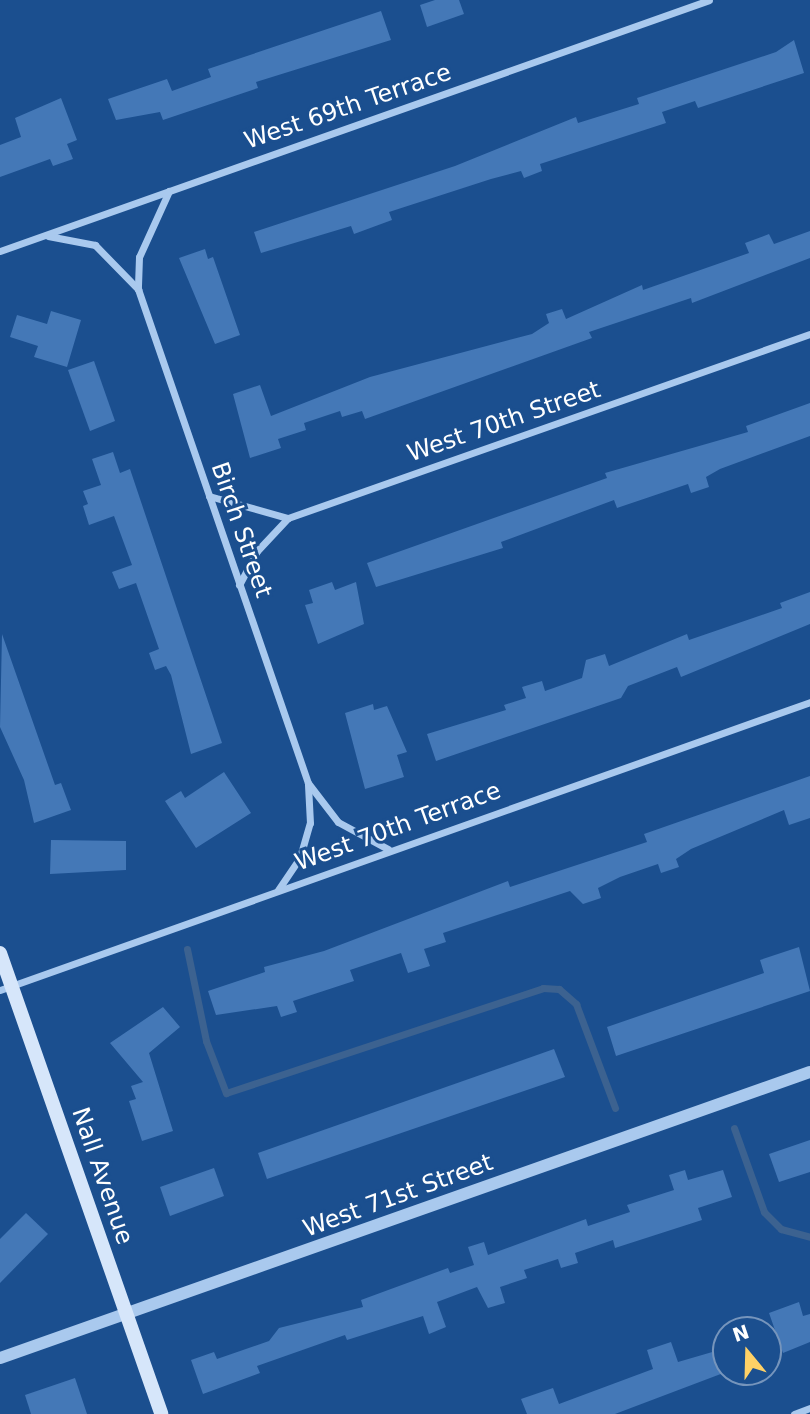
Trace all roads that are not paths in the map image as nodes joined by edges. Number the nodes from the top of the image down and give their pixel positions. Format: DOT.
graph roads {
  1 [pos="709,0"];
  2 [pos="170,190"];
  3 [pos="41,236"];
  4 [pos="0,251"];
  5 [pos="138,289"];
  6 [pos="810,334"];
  7 [pos="209,496"];
  8 [pos="288,518"];
  9 [pos="239,585"];
  10 [pos="810,702"];
  11 [pos="308,783"];
  12 [pos="388,849"];
  13 [pos="278,890"];
  14 [pos="0,953"];
  15 [pos="6,988"];
  16 [pos="810,1072"];
  17 [pos="126,1315"];
  18 [pos="0,1358"];
  19 [pos="810,1408"];
  20 [pos="160,1414"];
  21 [pos="794,1414"];
  1 -- 2 [label="street, West 69th Terrace"];
  2 -- 3 [label="street, West 69th Terrace"];
  2 -- 5 [label="street, Birch Street"];
  3 -- 4 [label="street, West 69th Terrace"];
  3 -- 5 [label="street"];
  5 -- 7 [label="street, Birch Street"];
  6 -- 8 [label="street, West 70th Street"];
  7 -- 8 [label="street"];
  7 -- 9 [label="street, Birch Street"];
  8 -- 9 [label="street"];
  9 -- 11 [label="street, Birch Street"];
  10 -- 12 [label="street, West 70th Terrace"];
  11 -- 12 [label="street, Birch Street"];
  11 -- 13 [label="street"];
  12 -- 13 [label="street, West 70th Terrace"];
  13 -- 15 [label="street, West 70th Terrace"];
  14 -- 15 [label="main road, Nall Avenue"];
  15 -- 17 [label="main road, Nall Avenue"];
  16 -- 17 [label="street, West 71st Street"];
  17 -- 18 [label="street, West 71st Street"];
  17 -- 20 [label="main road, Nall Avenue"];
  19 -- 21 [label="street"];
}
